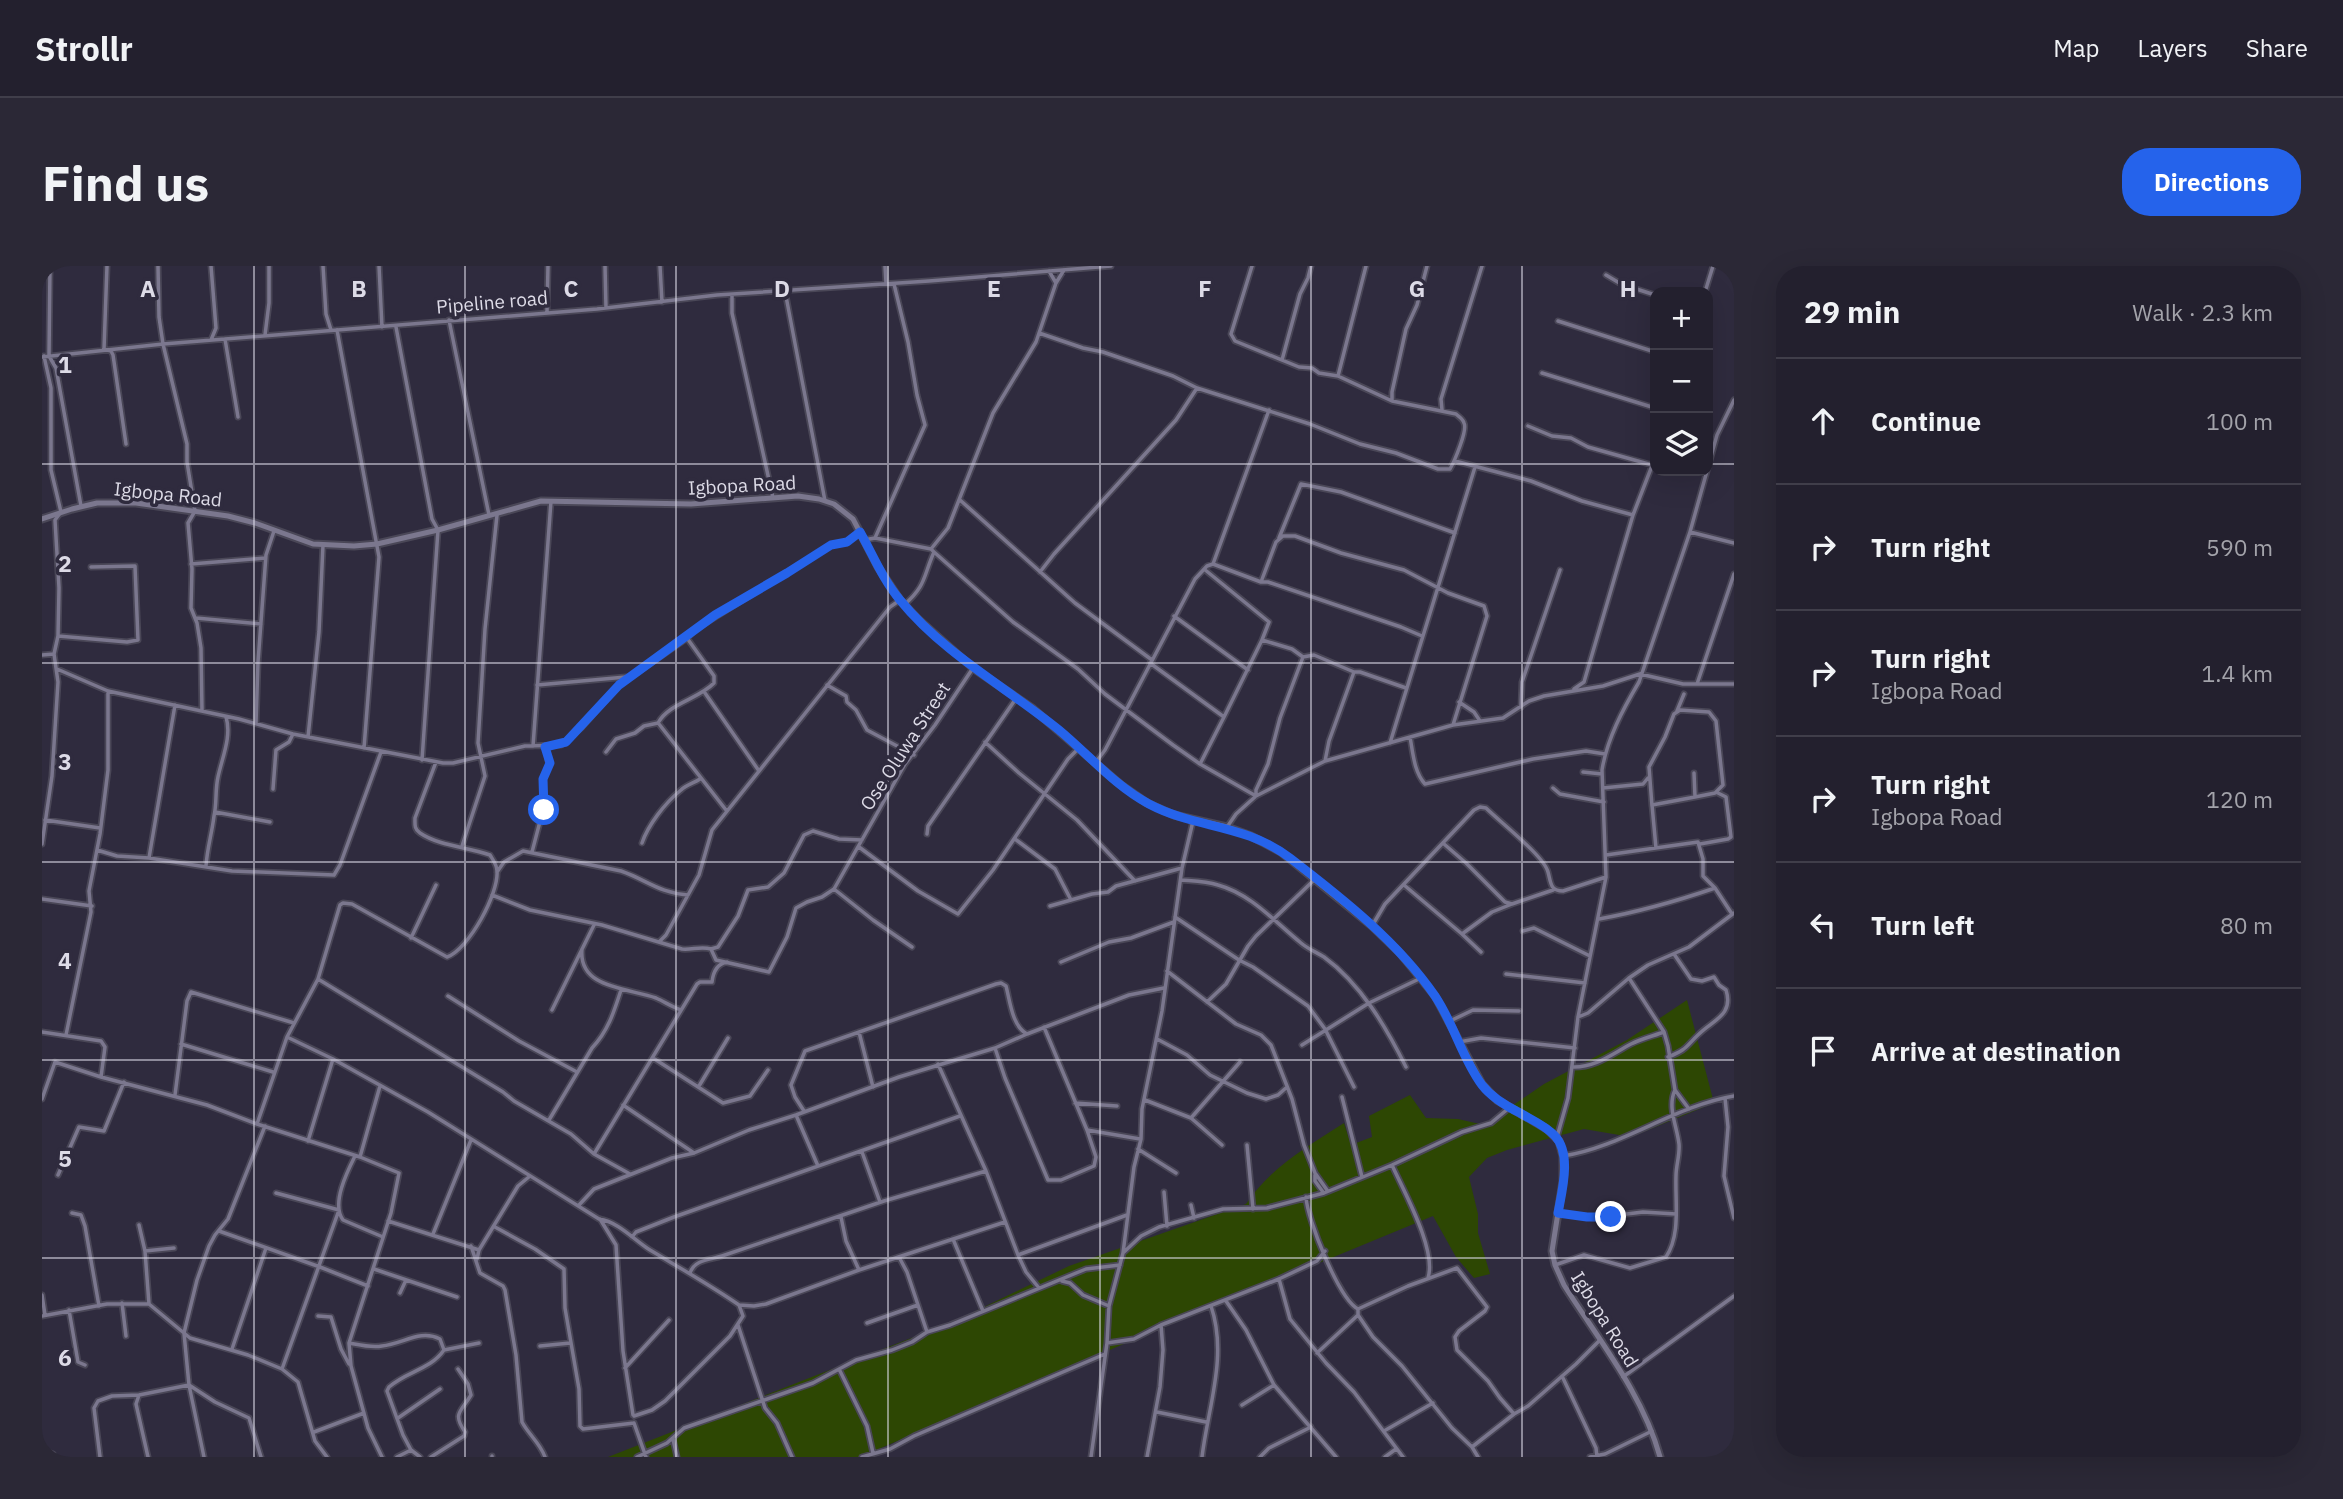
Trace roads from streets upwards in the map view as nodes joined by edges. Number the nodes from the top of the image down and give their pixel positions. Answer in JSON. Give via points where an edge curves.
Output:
{"nodes":[{"id":1,"x":50,"y":266,"type":"edge"},
{"id":2,"x":107,"y":266,"type":"edge"},
{"id":3,"x":158,"y":266,"type":"edge"},
{"id":4,"x":211,"y":266,"type":"edge"},
{"id":5,"x":269,"y":266,"type":"edge"},
{"id":6,"x":323,"y":266,"type":"edge"},
{"id":7,"x":379,"y":266,"type":"edge"},
{"id":8,"x":548,"y":266,"type":"edge"},
{"id":9,"x":605,"y":266,"type":"edge"},
{"id":10,"x":660,"y":266,"type":"edge"},
{"id":11,"x":886,"y":266,"type":"edge"},
{"id":12,"x":1111,"y":266,"type":"edge"},
{"id":13,"x":1252,"y":266,"type":"edge"},
{"id":14,"x":1311,"y":266,"type":"edge"},
{"id":15,"x":1366,"y":266,"type":"edge"},
{"id":16,"x":1427,"y":266,"type":"edge"},
{"id":17,"x":1482,"y":266,"type":"edge"},
{"id":18,"x":1713,"y":266,"type":"edge"},
{"id":19,"x":1064,"y":270,"type":"junction"},
{"id":20,"x":1049,"y":271,"type":"junction"},
{"id":21,"x":1606,"y":275,"type":"dead end"},
{"id":22,"x":886,"y":283,"type":"junction"},
{"id":23,"x":1056,"y":283,"type":"junction"},
{"id":24,"x":894,"y":284,"type":"junction"},
{"id":25,"x":1706,"y":287,"type":"edge"},
{"id":26,"x":785,"y":291,"type":"junction"},
{"id":27,"x":1650,"y":293,"type":"edge"},
{"id":28,"x":732,"y":295,"type":"junction"},
{"id":29,"x":662,"y":302,"type":"junction"},
{"id":30,"x":606,"y":308,"type":"junction"},
{"id":31,"x":547,"y":312,"type":"junction"},
{"id":32,"x":449,"y":320,"type":"junction"},
{"id":33,"x":1558,"y":321,"type":"dead end"},
{"id":34,"x":382,"y":327,"type":"junction"},
{"id":35,"x":396,"y":327,"type":"junction"},
{"id":36,"x":331,"y":330,"type":"junction"},
{"id":37,"x":337,"y":330,"type":"junction"},
{"id":38,"x":1039,"y":333,"type":"junction"},
{"id":39,"x":265,"y":335,"type":"junction"},
{"id":40,"x":225,"y":338,"type":"junction"},
{"id":41,"x":211,"y":340,"type":"junction"},
{"id":42,"x":163,"y":344,"type":"junction"},
{"id":43,"x":104,"y":349,"type":"junction"},
{"id":44,"x":1650,"y":350,"type":"edge"},
{"id":45,"x":45,"y":356,"type":"edge"},
{"id":46,"x":1282,"y":360,"type":"junction"},
{"id":47,"x":1542,"y":373,"type":"dead end"},
{"id":48,"x":1338,"y":376,"type":"junction"},
{"id":49,"x":1197,"y":388,"type":"junction"},
{"id":50,"x":1734,"y":400,"type":"edge"},
{"id":51,"x":1392,"y":401,"type":"junction"},
{"id":52,"x":1650,"y":406,"type":"edge"},
{"id":53,"x":1269,"y":410,"type":"junction"},
{"id":54,"x":1442,"y":410,"type":"junction"},
{"id":55,"x":238,"y":417,"type":"dead end"},
{"id":56,"x":1528,"y":426,"type":"dead end"},
{"id":57,"x":125,"y":444,"type":"dead end"},
{"id":58,"x":1713,"y":449,"type":"edge"},
{"id":59,"x":1455,"y":461,"type":"junction"},
{"id":60,"x":1650,"y":464,"type":"edge"},
{"id":61,"x":1475,"y":467,"type":"junction"},
{"id":62,"x":1650,"y":470,"type":"edge"},
{"id":63,"x":1705,"y":476,"type":"edge"},
{"id":64,"x":773,"y":498,"type":"junction"},
{"id":65,"x":959,"y":500,"type":"junction"},
{"id":66,"x":551,"y":501,"type":"junction"},
{"id":67,"x":825,"y":501,"type":"junction"},
{"id":68,"x":81,"y":506,"type":"junction"},
{"id":69,"x":195,"y":511,"type":"junction"},
{"id":70,"x":61,"y":512,"type":"junction"},
{"id":71,"x":497,"y":513,"type":"junction"},
{"id":72,"x":489,"y":515,"type":"junction"},
{"id":73,"x":1633,"y":515,"type":"junction"},
{"id":74,"x":42,"y":519,"type":"edge"},
{"id":75,"x":275,"y":530,"type":"junction"},
{"id":76,"x":438,"y":530,"type":"junction"},
{"id":77,"x":860,"y":532,"type":"junction"},
{"id":78,"x":1690,"y":532,"type":"junction"},
{"id":79,"x":1455,"y":533,"type":"junction"},
{"id":80,"x":875,"y":538,"type":"junction"},
{"id":81,"x":1279,"y":538,"type":"junction"},
{"id":82,"x":864,"y":540,"type":"junction"},
{"id":83,"x":1734,"y":543,"type":"edge"},
{"id":84,"x":377,"y":544,"type":"junction"},
{"id":85,"x":323,"y":545,"type":"junction"},
{"id":86,"x":932,"y":551,"type":"junction"},
{"id":87,"x":266,"y":558,"type":"junction"},
{"id":88,"x":191,"y":564,"type":"junction"},
{"id":89,"x":1213,"y":564,"type":"junction"},
{"id":90,"x":92,"y":567,"type":"dead end"},
{"id":91,"x":1204,"y":569,"type":"junction"},
{"id":92,"x":1560,"y":570,"type":"dead end"},
{"id":93,"x":1040,"y":572,"type":"junction"},
{"id":94,"x":1734,"y":574,"type":"edge"},
{"id":95,"x":1261,"y":582,"type":"junction"},
{"id":96,"x":1439,"y":587,"type":"junction"},
{"id":97,"x":902,"y":603,"type":"junction"},
{"id":98,"x":1174,"y":616,"type":"junction"},
{"id":99,"x":195,"y":618,"type":"junction"},
{"id":100,"x":261,"y":624,"type":"junction"},
{"id":101,"x":58,"y":636,"type":"junction"},
{"id":102,"x":1422,"y":636,"type":"junction"},
{"id":103,"x":687,"y":638,"type":"junction"},
{"id":104,"x":1262,"y":640,"type":"junction"},
{"id":105,"x":54,"y":654,"type":"junction"},
{"id":106,"x":42,"y":655,"type":"edge"},
{"id":107,"x":1303,"y":657,"type":"junction"},
{"id":108,"x":1151,"y":661,"type":"junction"},
{"id":109,"x":973,"y":668,"type":"junction"},
{"id":110,"x":57,"y":669,"type":"junction"},
{"id":111,"x":1248,"y":670,"type":"junction"},
{"id":112,"x":1354,"y":672,"type":"junction"},
{"id":113,"x":1642,"y":674,"type":"junction"},
{"id":114,"x":629,"y":677,"type":"junction"},
{"id":115,"x":1631,"y":678,"type":"junction"},
{"id":116,"x":1639,"y":682,"type":"junction"},
{"id":117,"x":1697,"y":684,"type":"junction"},
{"id":118,"x":1734,"y":684,"type":"edge"},
{"id":119,"x":537,"y":685,"type":"junction"},
{"id":120,"x":827,"y":685,"type":"junction"},
{"id":121,"x":1406,"y":688,"type":"junction"},
{"id":122,"x":108,"y":691,"type":"junction"},
{"id":123,"x":1573,"y":691,"type":"junction"},
{"id":124,"x":704,"y":692,"type":"junction"},
{"id":125,"x":1684,"y":694,"type":"dead end"},
{"id":126,"x":1017,"y":697,"type":"junction"},
{"id":127,"x":1459,"y":702,"type":"junction"},
{"id":128,"x":175,"y":705,"type":"junction"},
{"id":129,"x":1521,"y":707,"type":"junction"},
{"id":130,"x":1127,"y":709,"type":"junction"},
{"id":131,"x":1677,"y":711,"type":"junction"},
{"id":132,"x":202,"y":712,"type":"junction"},
{"id":133,"x":226,"y":717,"type":"junction"},
{"id":134,"x":1224,"y":718,"type":"junction"},
{"id":135,"x":1480,"y":721,"type":"junction"},
{"id":136,"x":256,"y":723,"type":"junction"},
{"id":137,"x":658,"y":723,"type":"junction"},
{"id":138,"x":1453,"y":725,"type":"junction"},
{"id":139,"x":293,"y":734,"type":"junction"},
{"id":140,"x":308,"y":737,"type":"junction"},
{"id":141,"x":1410,"y":737,"type":"junction"},
{"id":142,"x":1393,"y":740,"type":"junction"},
{"id":143,"x":985,"y":743,"type":"junction"},
{"id":144,"x":533,"y":746,"type":"junction"},
{"id":145,"x":545,"y":747,"type":"junction"},
{"id":146,"x":1079,"y":747,"type":"junction"},
{"id":147,"x":364,"y":748,"type":"junction"},
{"id":148,"x":381,"y":752,"type":"junction"},
{"id":149,"x":606,"y":752,"type":"dead end"},
{"id":150,"x":1605,"y":754,"type":"junction"},
{"id":151,"x":914,"y":755,"type":"junction"},
{"id":152,"x":481,"y":757,"type":"junction"},
{"id":153,"x":422,"y":760,"type":"junction"},
{"id":154,"x":1325,"y":761,"type":"junction"},
{"id":155,"x":436,"y":762,"type":"junction"},
{"id":156,"x":1096,"y":762,"type":"junction"},
{"id":157,"x":1200,"y":764,"type":"junction"},
{"id":158,"x":759,"y":771,"type":"junction"},
{"id":159,"x":1583,"y":772,"type":"dead end"},
{"id":160,"x":1694,"y":773,"type":"dead end"},
{"id":161,"x":1602,"y":775,"type":"junction"},
{"id":162,"x":1649,"y":776,"type":"junction"},
{"id":163,"x":700,"y":779,"type":"junction"},
{"id":164,"x":1643,"y":784,"type":"junction"},
{"id":165,"x":1553,"y":788,"type":"dead end"},
{"id":166,"x":1603,"y":788,"type":"junction"},
{"id":167,"x":273,"y":789,"type":"dead end"},
{"id":168,"x":1650,"y":790,"type":"junction"},
{"id":169,"x":1045,"y":792,"type":"junction"},
{"id":170,"x":1715,"y":793,"type":"junction"},
{"id":171,"x":1256,"y":796,"type":"junction"},
{"id":172,"x":1695,"y":797,"type":"junction"},
{"id":173,"x":1604,"y":802,"type":"junction"},
{"id":174,"x":1652,"y":806,"type":"junction"},
{"id":175,"x":726,"y":810,"type":"junction"},
{"id":176,"x":215,"y":812,"type":"junction"},
{"id":177,"x":45,"y":820,"type":"junction"},
{"id":178,"x":1193,"y":821,"type":"junction"},
{"id":179,"x":270,"y":822,"type":"dead end"},
{"id":180,"x":1227,"y":827,"type":"junction"},
{"id":181,"x":100,"y":828,"type":"junction"},
{"id":182,"x":927,"y":834,"type":"dead end"},
{"id":183,"x":1014,"y":838,"type":"junction"},
{"id":184,"x":863,"y":841,"type":"junction"},
{"id":185,"x":42,"y":844,"type":"edge"},
{"id":186,"x":642,"y":844,"type":"dead end"},
{"id":187,"x":1444,"y":844,"type":"junction"},
{"id":188,"x":1700,"y":844,"type":"junction"},
{"id":189,"x":462,"y":846,"type":"junction"},
{"id":190,"x":859,"y":847,"type":"junction"},
{"id":191,"x":1656,"y":848,"type":"junction"},
{"id":192,"x":97,"y":850,"type":"junction"},
{"id":193,"x":533,"y":852,"type":"junction"},
{"id":194,"x":1606,"y":855,"type":"junction"},
{"id":195,"x":149,"y":858,"type":"junction"},
{"id":196,"x":206,"y":866,"type":"junction"},
{"id":197,"x":1182,"y":868,"type":"junction"},
{"id":198,"x":498,"y":872,"type":"junction"},
{"id":199,"x":1606,"y":877,"type":"junction"},
{"id":200,"x":1315,"y":879,"type":"junction"},
{"id":201,"x":1181,"y":880,"type":"junction"},
{"id":202,"x":1135,"y":881,"type":"junction"},
{"id":203,"x":436,"y":885,"type":"dead end"},
{"id":204,"x":1404,"y":885,"type":"junction"},
{"id":205,"x":1715,"y":888,"type":"junction"},
{"id":206,"x":834,"y":889,"type":"junction"},
{"id":207,"x":1553,"y":889,"type":"junction"},
{"id":208,"x":492,"y":895,"type":"junction"},
{"id":209,"x":688,"y":895,"type":"junction"},
{"id":210,"x":42,"y":899,"type":"edge"},
{"id":211,"x":1071,"y":900,"type":"junction"},
{"id":212,"x":1512,"y":904,"type":"junction"},
{"id":213,"x":92,"y":906,"type":"junction"},
{"id":214,"x":1050,"y":906,"type":"dead end"},
{"id":215,"x":1733,"y":914,"type":"edge"},
{"id":216,"x":1174,"y":919,"type":"junction"},
{"id":217,"x":1275,"y":919,"type":"junction"},
{"id":218,"x":1598,"y":919,"type":"junction"},
{"id":219,"x":594,"y":925,"type":"junction"},
{"id":220,"x":1372,"y":926,"type":"junction"},
{"id":221,"x":1523,"y":931,"type":"dead end"},
{"id":222,"x":1462,"y":934,"type":"junction"},
{"id":223,"x":411,"y":938,"type":"junction"},
{"id":224,"x":659,"y":942,"type":"junction"},
{"id":225,"x":912,"y":947,"type":"dead end"},
{"id":226,"x":582,"y":949,"type":"junction"},
{"id":227,"x":710,"y":949,"type":"junction"},
{"id":228,"x":1481,"y":952,"type":"dead end"},
{"id":229,"x":1674,"y":954,"type":"junction"},
{"id":230,"x":1590,"y":956,"type":"junction"},
{"id":231,"x":1239,"y":960,"type":"junction"},
{"id":232,"x":729,"y":962,"type":"junction"},
{"id":233,"x":1061,"y":962,"type":"dead end"},
{"id":234,"x":1166,"y":971,"type":"junction"},
{"id":235,"x":1506,"y":974,"type":"dead end"},
{"id":236,"x":1421,"y":978,"type":"junction"},
{"id":237,"x":1629,"y":978,"type":"junction"},
{"id":238,"x":318,"y":979,"type":"junction"},
{"id":239,"x":1585,"y":983,"type":"junction"},
{"id":240,"x":1164,"y":988,"type":"junction"},
{"id":241,"x":621,"y":990,"type":"junction"},
{"id":242,"x":448,"y":996,"type":"dead end"},
{"id":243,"x":1207,"y":1002,"type":"junction"},
{"id":244,"x":1368,"y":1003,"type":"junction"},
{"id":245,"x":552,"y":1010,"type":"dead end"},
{"id":246,"x":681,"y":1010,"type":"junction"},
{"id":247,"x":1519,"y":1011,"type":"dead end"},
{"id":248,"x":1578,"y":1017,"type":"junction"},
{"id":249,"x":1448,"y":1022,"type":"junction"},
{"id":250,"x":294,"y":1023,"type":"junction"},
{"id":251,"x":1044,"y":1027,"type":"junction"},
{"id":252,"x":1325,"y":1030,"type":"junction"},
{"id":253,"x":42,"y":1032,"type":"edge"},
{"id":254,"x":859,"y":1032,"type":"junction"},
{"id":255,"x":1664,"y":1032,"type":"junction"},
{"id":256,"x":1027,"y":1034,"type":"junction"},
{"id":257,"x":66,"y":1035,"type":"junction"},
{"id":258,"x":287,"y":1037,"type":"junction"},
{"id":259,"x":728,"y":1038,"type":"dead end"},
{"id":260,"x":1157,"y":1039,"type":"junction"},
{"id":261,"x":1458,"y":1042,"type":"junction"},
{"id":262,"x":181,"y":1044,"type":"junction"},
{"id":263,"x":1301,"y":1045,"type":"dead end"},
{"id":264,"x":995,"y":1048,"type":"junction"},
{"id":265,"x":1574,"y":1048,"type":"junction"},
{"id":266,"x":1668,"y":1057,"type":"junction"},
{"id":267,"x":653,"y":1058,"type":"junction"},
{"id":268,"x":333,"y":1059,"type":"junction"},
{"id":269,"x":1240,"y":1062,"type":"dead end"},
{"id":270,"x":939,"y":1064,"type":"junction"},
{"id":271,"x":1406,"y":1067,"type":"dead end"},
{"id":272,"x":1573,"y":1067,"type":"junction"},
{"id":273,"x":768,"y":1070,"type":"dead end"},
{"id":274,"x":274,"y":1072,"type":"junction"},
{"id":275,"x":577,"y":1072,"type":"junction"},
{"id":276,"x":101,"y":1077,"type":"junction"},
{"id":277,"x":1224,"y":1081,"type":"junction"},
{"id":278,"x":124,"y":1082,"type":"junction"},
{"id":279,"x":380,"y":1086,"type":"junction"},
{"id":280,"x":699,"y":1086,"type":"junction"},
{"id":281,"x":873,"y":1087,"type":"junction"},
{"id":282,"x":1287,"y":1087,"type":"junction"},
{"id":283,"x":1354,"y":1087,"type":"dead end"},
{"id":284,"x":1675,"y":1090,"type":"junction"},
{"id":285,"x":175,"y":1095,"type":"junction"},
{"id":286,"x":1734,"y":1096,"type":"edge"},
{"id":287,"x":1342,"y":1097,"type":"dead end"},
{"id":288,"x":1725,"y":1098,"type":"junction"},
{"id":289,"x":42,"y":1099,"type":"edge"},
{"id":290,"x":1145,"y":1100,"type":"junction"},
{"id":291,"x":1075,"y":1104,"type":"junction"},
{"id":292,"x":622,"y":1105,"type":"junction"},
{"id":293,"x":1117,"y":1106,"type":"dead end"},
{"id":294,"x":1509,"y":1108,"type":"junction"},
{"id":295,"x":1689,"y":1110,"type":"junction"},
{"id":296,"x":804,"y":1111,"type":"junction"},
{"id":297,"x":796,"y":1115,"type":"junction"},
{"id":298,"x":1673,"y":1115,"type":"junction"},
{"id":299,"x":960,"y":1116,"type":"junction"},
{"id":300,"x":1191,"y":1118,"type":"junction"},
{"id":301,"x":549,"y":1120,"type":"junction"},
{"id":302,"x":257,"y":1124,"type":"junction"},
{"id":303,"x":265,"y":1126,"type":"junction"},
{"id":304,"x":1087,"y":1130,"type":"junction"},
{"id":305,"x":1557,"y":1137,"type":"junction"},
{"id":306,"x":1141,"y":1139,"type":"junction"},
{"id":307,"x":471,"y":1140,"type":"junction"},
{"id":308,"x":308,"y":1141,"type":"junction"},
{"id":309,"x":1222,"y":1144,"type":"dead end"},
{"id":310,"x":1247,"y":1145,"type":"dead end"},
{"id":311,"x":1138,"y":1149,"type":"junction"},
{"id":312,"x":862,"y":1152,"type":"junction"},
{"id":313,"x":694,"y":1153,"type":"junction"},
{"id":314,"x":594,"y":1154,"type":"junction"},
{"id":315,"x":357,"y":1156,"type":"junction"},
{"id":316,"x":1563,"y":1156,"type":"junction"},
{"id":317,"x":1392,"y":1165,"type":"junction"},
{"id":318,"x":818,"y":1166,"type":"junction"},
{"id":319,"x":986,"y":1171,"type":"junction"},
{"id":320,"x":1176,"y":1172,"type":"dead end"},
{"id":321,"x":1315,"y":1173,"type":"junction"},
{"id":322,"x":631,"y":1174,"type":"junction"},
{"id":323,"x":58,"y":1175,"type":"dead end"},
{"id":324,"x":530,"y":1177,"type":"junction"},
{"id":325,"x":1362,"y":1177,"type":"junction"},
{"id":326,"x":1315,"y":1181,"type":"junction"},
{"id":327,"x":1325,"y":1191,"type":"junction"},
{"id":328,"x":1164,"y":1192,"type":"dead end"},
{"id":329,"x":276,"y":1193,"type":"dead end"},
{"id":330,"x":1313,"y":1195,"type":"junction"},
{"id":331,"x":1306,"y":1197,"type":"junction"},
{"id":332,"x":880,"y":1202,"type":"junction"},
{"id":333,"x":1191,"y":1205,"type":"dead end"},
{"id":334,"x":578,"y":1206,"type":"junction"},
{"id":335,"x":1253,"y":1209,"type":"junction"},
{"id":336,"x":338,"y":1210,"type":"junction"},
{"id":337,"x":72,"y":1213,"type":"dead end"},
{"id":338,"x":1558,"y":1213,"type":"junction"},
{"id":339,"x":1676,"y":1214,"type":"junction"},
{"id":340,"x":1128,"y":1215,"type":"junction"},
{"id":341,"x":841,"y":1217,"type":"junction"},
{"id":342,"x":1194,"y":1218,"type":"junction"},
{"id":343,"x":1734,"y":1218,"type":"edge"},
{"id":344,"x":599,"y":1219,"type":"junction"},
{"id":345,"x":388,"y":1221,"type":"junction"},
{"id":346,"x":1005,"y":1222,"type":"junction"},
{"id":347,"x":139,"y":1226,"type":"dead end"},
{"id":348,"x":1167,"y":1226,"type":"junction"},
{"id":349,"x":495,"y":1227,"type":"junction"},
{"id":350,"x":219,"y":1231,"type":"junction"},
{"id":351,"x":433,"y":1234,"type":"junction"},
{"id":352,"x":383,"y":1237,"type":"junction"},
{"id":353,"x":631,"y":1238,"type":"junction"},
{"id":354,"x":953,"y":1238,"type":"junction"},
{"id":355,"x":471,"y":1246,"type":"junction"},
{"id":356,"x":174,"y":1248,"type":"dead end"},
{"id":357,"x":266,"y":1248,"type":"junction"},
{"id":358,"x":479,"y":1250,"type":"junction"},
{"id":359,"x":145,"y":1251,"type":"junction"},
{"id":360,"x":1325,"y":1251,"type":"junction"},
{"id":361,"x":1123,"y":1253,"type":"junction"},
{"id":362,"x":1018,"y":1255,"type":"junction"},
{"id":363,"x":899,"y":1257,"type":"junction"},
{"id":364,"x":476,"y":1261,"type":"junction"},
{"id":365,"x":1120,"y":1265,"type":"junction"},
{"id":366,"x":1555,"y":1265,"type":"junction"},
{"id":367,"x":320,"y":1267,"type":"junction"},
{"id":368,"x":374,"y":1269,"type":"junction"},
{"id":369,"x":859,"y":1270,"type":"junction"},
{"id":370,"x":690,"y":1273,"type":"junction"},
{"id":371,"x":1428,"y":1278,"type":"junction"},
{"id":372,"x":1279,"y":1279,"type":"junction"},
{"id":373,"x":406,"y":1280,"type":"junction"},
{"id":374,"x":1060,"y":1280,"type":"junction"},
{"id":375,"x":368,"y":1286,"type":"junction"},
{"id":376,"x":1039,"y":1289,"type":"junction"},
{"id":377,"x":400,"y":1293,"type":"dead end"},
{"id":378,"x":42,"y":1295,"type":"edge"},
{"id":379,"x":1734,"y":1296,"type":"edge"},
{"id":380,"x":457,"y":1297,"type":"dead end"},
{"id":381,"x":1226,"y":1301,"type":"junction"},
{"id":382,"x":122,"y":1303,"type":"junction"},
{"id":383,"x":149,"y":1304,"type":"junction"},
{"id":384,"x":739,"y":1305,"type":"junction"},
{"id":385,"x":918,"y":1305,"type":"junction"},
{"id":386,"x":99,"y":1306,"type":"junction"},
{"id":387,"x":1109,"y":1306,"type":"junction"},
{"id":388,"x":1211,"y":1306,"type":"junction"},
{"id":389,"x":1358,"y":1309,"type":"junction"},
{"id":390,"x":69,"y":1310,"type":"junction"},
{"id":391,"x":984,"y":1311,"type":"junction"},
{"id":392,"x":44,"y":1315,"type":"edge"},
{"id":393,"x":1358,"y":1315,"type":"junction"},
{"id":394,"x":318,"y":1316,"type":"dead end"},
{"id":395,"x":669,"y":1320,"type":"dead end"},
{"id":396,"x":867,"y":1323,"type":"dead end"},
{"id":397,"x":738,"y":1325,"type":"junction"},
{"id":398,"x":1161,"y":1325,"type":"junction"},
{"id":399,"x":927,"y":1332,"type":"junction"},
{"id":400,"x":184,"y":1333,"type":"junction"},
{"id":401,"x":126,"y":1336,"type":"dead end"},
{"id":402,"x":1599,"y":1341,"type":"junction"},
{"id":403,"x":349,"y":1343,"type":"junction"},
{"id":404,"x":478,"y":1343,"type":"dead end"},
{"id":405,"x":570,"y":1343,"type":"junction"},
{"id":406,"x":1107,"y":1343,"type":"junction"},
{"id":407,"x":540,"y":1346,"type":"dead end"},
{"id":408,"x":232,"y":1350,"type":"junction"},
{"id":409,"x":444,"y":1350,"type":"junction"},
{"id":410,"x":1317,"y":1353,"type":"junction"},
{"id":411,"x":1105,"y":1354,"type":"junction"},
{"id":412,"x":85,"y":1365,"type":"dead end"},
{"id":413,"x":351,"y":1366,"type":"junction"},
{"id":414,"x":458,"y":1368,"type":"dead end"},
{"id":415,"x":625,"y":1368,"type":"junction"},
{"id":416,"x":282,"y":1369,"type":"junction"},
{"id":417,"x":840,"y":1370,"type":"junction"},
{"id":418,"x":1562,"y":1376,"type":"junction"},
{"id":419,"x":1623,"y":1377,"type":"junction"},
{"id":420,"x":189,"y":1385,"type":"junction"},
{"id":421,"x":1274,"y":1385,"type":"junction"},
{"id":422,"x":440,"y":1389,"type":"dead end"},
{"id":423,"x":139,"y":1395,"type":"junction"},
{"id":424,"x":763,"y":1400,"type":"junction"},
{"id":425,"x":1433,"y":1403,"type":"junction"},
{"id":426,"x":1242,"y":1405,"type":"dead end"},
{"id":427,"x":1157,"y":1412,"type":"junction"},
{"id":428,"x":364,"y":1413,"type":"junction"},
{"id":429,"x":1514,"y":1414,"type":"junction"},
{"id":430,"x":634,"y":1416,"type":"junction"},
{"id":431,"x":398,"y":1418,"type":"junction"},
{"id":432,"x":1206,"y":1422,"type":"junction"},
{"id":433,"x":634,"y":1423,"type":"junction"},
{"id":434,"x":1311,"y":1427,"type":"junction"},
{"id":435,"x":1384,"y":1431,"type":"junction"},
{"id":436,"x":1652,"y":1431,"type":"junction"},
{"id":437,"x":314,"y":1432,"type":"junction"},
{"id":438,"x":670,"y":1445,"type":"junction"},
{"id":439,"x":1472,"y":1447,"type":"junction"},
{"id":440,"x":890,"y":1449,"type":"junction"},
{"id":441,"x":1396,"y":1449,"type":"junction"},
{"id":442,"x":42,"y":1450,"type":"edge"},
{"id":443,"x":411,"y":1450,"type":"junction"},
{"id":444,"x":873,"y":1453,"type":"junction"},
{"id":445,"x":53,"y":1454,"type":"dead end"},
{"id":446,"x":646,"y":1455,"type":"edge"},
{"id":447,"x":419,"y":1456,"type":"edge"},
{"id":448,"x":433,"y":1456,"type":"edge"},
{"id":449,"x":892,"y":1456,"type":"edge"},
{"id":450,"x":1597,"y":1456,"type":"edge"},
{"id":451,"x":100,"y":1457,"type":"edge"},
{"id":452,"x":148,"y":1457,"type":"edge"},
{"id":453,"x":204,"y":1457,"type":"edge"},
{"id":454,"x":261,"y":1457,"type":"edge"},
{"id":455,"x":327,"y":1457,"type":"edge"},
{"id":456,"x":382,"y":1457,"type":"edge"},
{"id":457,"x":397,"y":1457,"type":"edge"},
{"id":458,"x":545,"y":1457,"type":"edge"},
{"id":459,"x":637,"y":1457,"type":"edge"},
{"id":460,"x":677,"y":1457,"type":"edge"},
{"id":461,"x":792,"y":1457,"type":"edge"},
{"id":462,"x":862,"y":1457,"type":"edge"},
{"id":463,"x":1091,"y":1457,"type":"edge"},
{"id":464,"x":1147,"y":1457,"type":"edge"},
{"id":465,"x":1202,"y":1457,"type":"edge"},
{"id":466,"x":1260,"y":1457,"type":"edge"},
{"id":467,"x":1336,"y":1457,"type":"edge"},
{"id":468,"x":1385,"y":1457,"type":"edge"},
{"id":469,"x":1403,"y":1457,"type":"edge"},
{"id":470,"x":1478,"y":1457,"type":"edge"},
{"id":471,"x":1590,"y":1457,"type":"edge"},
{"id":472,"x":1660,"y":1457,"type":"edge"}],
"edges":[{"from":1,"to":45,"type":"street"},
{"from":2,"to":43,"type":"street"},
{"from":3,"to":42,"type":"street"},
{"from":4,"to":41,"type":"street","via":[[216,328]]},
{"from":5,"to":39,"type":"street"},
{"from":6,"to":36,"type":"street"},
{"from":7,"to":34,"type":"street"},
{"from":8,"to":31,"type":"street"},
{"from":9,"to":30,"type":"street"},
{"from":10,"to":29,"type":"street"},
{"from":11,"to":22,"type":"street"},
{"from":12,"to":19,"type":"street","name":"Pipeline road"},
{"from":13,"to":46,"type":"street","via":[[1231,334],[1245,346]]},
{"from":14,"to":46,"type":"street"},
{"from":15,"to":48,"type":"street"},
{"from":16,"to":51,"type":"street","via":[[1406,329]]},
{"from":17,"to":54,"type":"street","via":[[1441,399]]},
{"from":18,"to":25,"type":"street"},
{"from":19,"to":20,"type":"street","name":"Pipeline road"},
{"from":19,"to":23,"type":"street"},
{"from":20,"to":23,"type":"street"},
{"from":20,"to":24,"type":"street","name":"Pipeline road"},
{"from":21,"to":27,"type":"street"},
{"from":22,"to":24,"type":"street","name":"Pipeline road"},
{"from":22,"to":26,"type":"street","name":"Pipeline road"},
{"from":23,"to":38,"type":"street"},
{"from":24,"to":80,"type":"street","via":[[925,425]]},
{"from":26,"to":28,"type":"street","name":"Pipeline road"},
{"from":26,"to":67,"type":"street"},
{"from":28,"to":29,"type":"street","name":"Pipeline road"},
{"from":28,"to":64,"type":"street","via":[[732,313]]},
{"from":29,"to":30,"type":"street","name":"Pipeline road"},
{"from":30,"to":31,"type":"street","name":"Pipeline road"},
{"from":31,"to":32,"type":"street","name":"Pipeline road"},
{"from":32,"to":35,"type":"street","name":"Pipeline road"},
{"from":32,"to":72,"type":"street"},
{"from":33,"to":44,"type":"street"},
{"from":34,"to":35,"type":"street","name":"Pipeline road"},
{"from":34,"to":37,"type":"street","name":"Pipeline road"},
{"from":35,"to":76,"type":"street","via":[[432,519]]},
{"from":36,"to":37,"type":"street","name":"Pipeline road"},
{"from":36,"to":39,"type":"street","name":"Pipeline road"},
{"from":37,"to":84,"type":"street"},
{"from":38,"to":49,"type":"street"},
{"from":38,"to":65,"type":"street","via":[[993,413]]},
{"from":39,"to":40,"type":"street","name":"Pipeline road"},
{"from":40,"to":41,"type":"street","name":"Pipeline road"},
{"from":40,"to":55,"type":"street"},
{"from":41,"to":42,"type":"street","name":"Pipeline road"},
{"from":42,"to":43,"type":"street","name":"Pipeline road"},
{"from":42,"to":69,"type":"street","via":[[187,444]]},
{"from":43,"to":45,"type":"street","name":"Pipeline road"},
{"from":43,"to":57,"type":"street","via":[[113,355]]},
{"from":45,"to":68,"type":"street","via":[[56,368]]},
{"from":45,"to":70,"type":"street","via":[[51,388],[51,470]]},
{"from":46,"to":48,"type":"street"},
{"from":47,"to":52,"type":"street"},
{"from":48,"to":51,"type":"street"},
{"from":49,"to":53,"type":"street"},
{"from":49,"to":93,"type":"street","via":[[1176,420]]},
{"from":50,"to":58,"type":"street"},
{"from":51,"to":54,"type":"street"},
{"from":53,"to":59,"type":"street","via":[[1438,469],[1450,469]]},
{"from":53,"to":89,"type":"street"},
{"from":54,"to":59,"type":"street","via":[[1456,414],[1465,425]]},
{"from":56,"to":60,"type":"street"},
{"from":59,"to":61,"type":"street"},
{"from":61,"to":73,"type":"street"},
{"from":61,"to":79,"type":"street"},
{"from":62,"to":73,"type":"street"},
{"from":63,"to":78,"type":"street"},
{"from":64,"to":66,"type":"street","name":"Igbopa Road","via":[[680,504]]},
{"from":64,"to":67,"type":"street","name":"Igbopa Road"},
{"from":65,"to":86,"type":"street"},
{"from":65,"to":93,"type":"street"},
{"from":66,"to":71,"type":"street","name":"Igbopa Road"},
{"from":66,"to":119,"type":"street"},
{"from":67,"to":77,"type":"street","name":"Igbopa Road","via":[[845,512]]},
{"from":68,"to":69,"type":"street","name":"Igbopa Road","via":[[112,502]]},
{"from":68,"to":70,"type":"street","name":"Igbopa Road"},
{"from":69,"to":75,"type":"street","name":"Igbopa Road"},
{"from":69,"to":88,"type":"street","via":[[188,523]]},
{"from":70,"to":74,"type":"street","name":"Igbopa Road"},
{"from":70,"to":101,"type":"street","via":[[55,520]]},
{"from":71,"to":72,"type":"street","name":"Igbopa Road"},
{"from":71,"to":152,"type":"street","via":[[483,655]]},
{"from":72,"to":76,"type":"street","name":"Igbopa Road"},
{"from":73,"to":123,"type":"street","via":[[1584,682]]},
{"from":75,"to":85,"type":"street","name":"Igbopa Road"},
{"from":75,"to":87,"type":"street"},
{"from":76,"to":84,"type":"street","name":"Igbopa Road"},
{"from":76,"to":153,"type":"street"},
{"from":77,"to":82,"type":"street","name":"Igbopa Road"},
{"from":77,"to":103,"type":"street","via":[[715,615]]},
{"from":78,"to":83,"type":"street"},
{"from":78,"to":113,"type":"street"},
{"from":79,"to":81,"type":"street","via":[[1341,492],[1301,484]]},
{"from":79,"to":96,"type":"street"},
{"from":80,"to":82,"type":"street"},
{"from":80,"to":86,"type":"street"},
{"from":81,"to":95,"type":"street"},
{"from":81,"to":96,"type":"street","via":[[1302,537],[1404,570]]},
{"from":82,"to":97,"type":"street","name":"Igbopa Road"},
{"from":84,"to":85,"type":"street","name":"Igbopa Road"},
{"from":84,"to":147,"type":"street"},
{"from":85,"to":140,"type":"street"},
{"from":86,"to":97,"type":"street","via":[[920,590]]},
{"from":86,"to":130,"type":"street","via":[[1013,622]]},
{"from":87,"to":88,"type":"street"},
{"from":87,"to":100,"type":"street"},
{"from":88,"to":99,"type":"street"},
{"from":89,"to":91,"type":"street"},
{"from":89,"to":95,"type":"street"},
{"from":90,"to":101,"type":"street","via":[[135,566],[138,640]]},
{"from":91,"to":98,"type":"street"},
{"from":91,"to":104,"type":"street","via":[[1269,622]]},
{"from":92,"to":129,"type":"street","via":[[1522,682]]},
{"from":93,"to":108,"type":"street"},
{"from":94,"to":117,"type":"street"},
{"from":95,"to":102,"type":"street"},
{"from":96,"to":102,"type":"street"},
{"from":96,"to":127,"type":"street","via":[[1484,606],[1487,612]]},
{"from":97,"to":109,"type":"street","name":"Igbopa Road"},
{"from":97,"to":120,"type":"street","via":[[885,614]]},
{"from":98,"to":108,"type":"street"},
{"from":98,"to":111,"type":"street"},
{"from":99,"to":100,"type":"street"},
{"from":99,"to":132,"type":"street","via":[[201,648]]},
{"from":100,"to":136,"type":"street"},
{"from":101,"to":105,"type":"street"},
{"from":102,"to":121,"type":"street"},
{"from":103,"to":114,"type":"street"},
{"from":103,"to":124,"type":"street","via":[[714,676],[714,683]]},
{"from":104,"to":107,"type":"street"},
{"from":104,"to":111,"type":"street"},
{"from":105,"to":106,"type":"street"},
{"from":105,"to":110,"type":"street"},
{"from":107,"to":112,"type":"street","via":[[1314,654]]},
{"from":107,"to":171,"type":"street"},
{"from":108,"to":130,"type":"street"},
{"from":108,"to":134,"type":"street"},
{"from":109,"to":126,"type":"street","name":"Igbopa Road"},
{"from":109,"to":151,"type":"street","name":"Ose Oluwa Street"},
{"from":110,"to":122,"type":"street"},
{"from":110,"to":177,"type":"street"},
{"from":111,"to":134,"type":"street"},
{"from":112,"to":121,"type":"street"},
{"from":112,"to":154,"type":"street"},
{"from":113,"to":115,"type":"street"},
{"from":113,"to":116,"type":"street"},
{"from":113,"to":117,"type":"street"},
{"from":114,"to":119,"type":"street"},
{"from":114,"to":145,"type":"street","via":[[566,742]]},
{"from":115,"to":116,"type":"street"},
{"from":115,"to":123,"type":"street"},
{"from":116,"to":150,"type":"street"},
{"from":117,"to":118,"type":"street"},
{"from":119,"to":144,"type":"street"},
{"from":120,"to":151,"type":"street","via":[[846,696],[867,730]]},
{"from":120,"to":158,"type":"street"},
{"from":121,"to":142,"type":"street"},
{"from":122,"to":128,"type":"street"},
{"from":122,"to":181,"type":"street","via":[[108,770]]},
{"from":123,"to":129,"type":"street","via":[[1544,696]]},
{"from":124,"to":137,"type":"street"},
{"from":124,"to":158,"type":"street"},
{"from":125,"to":131,"type":"street"},
{"from":126,"to":143,"type":"street"},
{"from":126,"to":146,"type":"street","name":"Igbopa Road"},
{"from":127,"to":135,"type":"street"},
{"from":127,"to":138,"type":"street"},
{"from":128,"to":132,"type":"street"},
{"from":128,"to":195,"type":"street"},
{"from":129,"to":135,"type":"street","via":[[1503,718]]},
{"from":130,"to":156,"type":"street"},
{"from":130,"to":157,"type":"street"},
{"from":131,"to":162,"type":"street","via":[[1651,760]]},
{"from":131,"to":170,"type":"street","via":[[1704,710],[1714,718],[1723,780]]},
{"from":132,"to":133,"type":"street"},
{"from":133,"to":136,"type":"street"},
{"from":133,"to":176,"type":"street"},
{"from":134,"to":157,"type":"street"},
{"from":135,"to":138,"type":"street"},
{"from":136,"to":139,"type":"street"},
{"from":137,"to":149,"type":"street","via":[[616,740]]},
{"from":137,"to":163,"type":"street"},
{"from":138,"to":141,"type":"street"},
{"from":139,"to":140,"type":"street"},
{"from":139,"to":167,"type":"street","via":[[276,750]]},
{"from":140,"to":147,"type":"street"},
{"from":141,"to":142,"type":"street"},
{"from":141,"to":150,"type":"street","via":[[1425,784],[1533,759],[1586,751]]},
{"from":142,"to":154,"type":"street"},
{"from":143,"to":169,"type":"street"},
{"from":143,"to":182,"type":"street"},
{"from":144,"to":145,"type":"street"},
{"from":144,"to":152,"type":"street"},
{"from":145,"to":193,"type":"street","via":[[550,763],[543,779],[544,810]]},
{"from":146,"to":156,"type":"street","name":"Igbopa Road"},
{"from":146,"to":169,"type":"street"},
{"from":147,"to":148,"type":"street"},
{"from":148,"to":153,"type":"street"},
{"from":148,"to":196,"type":"street","via":[[334,875],[237,872]]},
{"from":150,"to":161,"type":"street"},
{"from":151,"to":184,"type":"street","name":"Ose Oluwa Street"},
{"from":152,"to":155,"type":"street"},
{"from":152,"to":189,"type":"street","via":[[485,776]]},
{"from":153,"to":155,"type":"street"},
{"from":154,"to":171,"type":"street"},
{"from":155,"to":189,"type":"street","via":[[415,827],[435,839]]},
{"from":156,"to":178,"type":"street","name":"Igbopa Road","via":[[1140,799]]},
{"from":157,"to":171,"type":"street"},
{"from":158,"to":175,"type":"street"},
{"from":159,"to":161,"type":"street"},
{"from":160,"to":172,"type":"street"},
{"from":161,"to":166,"type":"street"},
{"from":162,"to":164,"type":"street"},
{"from":162,"to":168,"type":"street"},
{"from":163,"to":175,"type":"street"},
{"from":163,"to":186,"type":"street","via":[[681,789],[654,820]]},
{"from":164,"to":166,"type":"street"},
{"from":164,"to":168,"type":"street"},
{"from":165,"to":173,"type":"street","via":[[1560,794]]},
{"from":166,"to":173,"type":"street"},
{"from":168,"to":174,"type":"street"},
{"from":169,"to":183,"type":"street"},
{"from":169,"to":202,"type":"street"},
{"from":170,"to":172,"type":"street"},
{"from":170,"to":188,"type":"street","via":[[1726,797],[1731,837]]},
{"from":171,"to":180,"type":"street"},
{"from":172,"to":174,"type":"street"},
{"from":173,"to":194,"type":"street"},
{"from":174,"to":191,"type":"street"},
{"from":175,"to":209,"type":"street","via":[[712,830],[705,860]]},
{"from":176,"to":179,"type":"street"},
{"from":176,"to":196,"type":"street"},
{"from":177,"to":181,"type":"street"},
{"from":177,"to":185,"type":"street"},
{"from":178,"to":180,"type":"street","name":"Igbopa Road"},
{"from":178,"to":197,"type":"street"},
{"from":180,"to":200,"type":"street","name":"Igbopa Road","via":[[1260,840]]},
{"from":181,"to":192,"type":"street"},
{"from":183,"to":190,"type":"street","via":[[958,914]]},
{"from":183,"to":211,"type":"street","via":[[1055,869]]},
{"from":184,"to":190,"type":"street","name":"Ose Oluwa Street"},
{"from":184,"to":227,"type":"street","via":[[813,831],[804,835],[784,873],[768,887],[748,890],[738,916],[718,947]]},
{"from":187,"to":204,"type":"street"},
{"from":187,"to":207,"type":"street","via":[[1474,810],[1486,808],[1543,862]]},
{"from":187,"to":212,"type":"street","via":[[1504,902]]},
{"from":188,"to":191,"type":"street"},
{"from":188,"to":205,"type":"street","via":[[1703,876]]},
{"from":189,"to":198,"type":"street","via":[[490,855]]},
{"from":190,"to":206,"type":"street","name":"Ose Oluwa Street"},
{"from":191,"to":194,"type":"street"},
{"from":192,"to":195,"type":"street"},
{"from":192,"to":213,"type":"street","via":[[88,898]]},
{"from":193,"to":198,"type":"street","via":[[519,852]]},
{"from":193,"to":209,"type":"street","via":[[621,871],[662,891]]},
{"from":194,"to":199,"type":"street"},
{"from":195,"to":196,"type":"street"},
{"from":197,"to":201,"type":"street"},
{"from":197,"to":202,"type":"street"},
{"from":198,"to":208,"type":"street"},
{"from":199,"to":207,"type":"street","via":[[1563,891]]},
{"from":199,"to":218,"type":"street"},
{"from":200,"to":217,"type":"street"},
{"from":200,"to":220,"type":"street","name":"Igbopa Road"},
{"from":201,"to":216,"type":"street"},
{"from":201,"to":217,"type":"street","via":[[1221,885]]},
{"from":202,"to":211,"type":"street"},
{"from":203,"to":223,"type":"street"},
{"from":204,"to":220,"type":"street"},
{"from":204,"to":222,"type":"street"},
{"from":205,"to":215,"type":"street"},
{"from":205,"to":218,"type":"street","via":[[1689,899]]},
{"from":206,"to":225,"type":"street"},
{"from":206,"to":232,"type":"street","via":[[796,908],[769,972]]},
{"from":207,"to":212,"type":"street"},
{"from":208,"to":219,"type":"street","via":[[530,910]]},
{"from":208,"to":223,"type":"street","via":[[481,920],[451,956]]},
{"from":209,"to":224,"type":"street"},
{"from":210,"to":213,"type":"street"},
{"from":211,"to":214,"type":"street"},
{"from":212,"to":222,"type":"street"},
{"from":213,"to":257,"type":"street"},
{"from":215,"to":229,"type":"street"},
{"from":216,"to":231,"type":"street"},
{"from":216,"to":233,"type":"street"},
{"from":216,"to":234,"type":"street"},
{"from":217,"to":231,"type":"street"},
{"from":217,"to":244,"type":"street","via":[[1325,958]]},
{"from":218,"to":230,"type":"street"},
{"from":219,"to":224,"type":"street"},
{"from":219,"to":226,"type":"street"},
{"from":220,"to":236,"type":"street","name":"Igbopa Road"},
{"from":221,"to":230,"type":"street","via":[[1534,928]]},
{"from":222,"to":228,"type":"street"},
{"from":223,"to":238,"type":"street","via":[[343,902]]},
{"from":224,"to":227,"type":"street","via":[[689,950]]},
{"from":226,"to":241,"type":"street","via":[[581,964],[593,978]]},
{"from":226,"to":245,"type":"street"},
{"from":227,"to":232,"type":"street","via":[[716,960]]},
{"from":229,"to":237,"type":"street"},
{"from":229,"to":266,"type":"street","via":[[1691,979],[1714,977],[1729,1001],[1714,1024],[1688,1047]]},
{"from":230,"to":239,"type":"street"},
{"from":231,"to":243,"type":"street","via":[[1226,984]]},
{"from":231,"to":252,"type":"street","via":[[1304,1003]]},
{"from":232,"to":246,"type":"street","via":[[713,972],[712,982],[697,984]]},
{"from":234,"to":240,"type":"street"},
{"from":234,"to":243,"type":"street"},
{"from":235,"to":239,"type":"street"},
{"from":236,"to":244,"type":"street"},
{"from":236,"to":249,"type":"street","name":"Igbopa Road"},
{"from":237,"to":248,"type":"street"},
{"from":237,"to":255,"type":"street"},
{"from":238,"to":250,"type":"street"},
{"from":238,"to":301,"type":"street"},
{"from":239,"to":248,"type":"street"},
{"from":240,"to":251,"type":"street","via":[[1129,995]]},
{"from":240,"to":260,"type":"street"},
{"from":241,"to":246,"type":"street"},
{"from":241,"to":275,"type":"street","via":[[612,1018]]},
{"from":242,"to":275,"type":"street"},
{"from":243,"to":282,"type":"street","via":[[1271,1045]]},
{"from":244,"to":252,"type":"street"},
{"from":244,"to":271,"type":"street","via":[[1381,1017]]},
{"from":246,"to":267,"type":"street"},
{"from":247,"to":249,"type":"street","via":[[1469,1011]]},
{"from":248,"to":265,"type":"street"},
{"from":249,"to":261,"type":"street","name":"Igbopa Road"},
{"from":250,"to":258,"type":"street"},
{"from":250,"to":262,"type":"street","via":[[191,992]]},
{"from":251,"to":256,"type":"street"},
{"from":251,"to":291,"type":"street"},
{"from":252,"to":263,"type":"street"},
{"from":252,"to":283,"type":"street"},
{"from":253,"to":257,"type":"street"},
{"from":254,"to":256,"type":"street","via":[[1002,983],[1016,1023]]},
{"from":254,"to":281,"type":"street"},
{"from":254,"to":296,"type":"street","via":[[804,1054],[791,1084]]},
{"from":255,"to":266,"type":"street"},
{"from":255,"to":272,"type":"street","via":[[1588,1066]]},
{"from":256,"to":264,"type":"street"},
{"from":257,"to":276,"type":"street","via":[[104,1044]]},
{"from":258,"to":268,"type":"street"},
{"from":258,"to":274,"type":"street"},
{"from":259,"to":280,"type":"street"},
{"from":260,"to":277,"type":"street"},
{"from":260,"to":290,"type":"street"},
{"from":261,"to":265,"type":"street","via":[[1481,1038]]},
{"from":261,"to":294,"type":"street","name":"Igbopa Road","via":[[1482,1084]]},
{"from":262,"to":274,"type":"street"},
{"from":262,"to":285,"type":"street"},
{"from":264,"to":270,"type":"street"},
{"from":264,"to":304,"type":"street","via":[[1048,1180],[1061,1180],[1094,1166],[1096,1157]]},
{"from":265,"to":272,"type":"street"},
{"from":266,"to":284,"type":"street"},
{"from":267,"to":280,"type":"street"},
{"from":267,"to":292,"type":"street"},
{"from":268,"to":279,"type":"street"},
{"from":268,"to":308,"type":"street"},
{"from":269,"to":277,"type":"street"},
{"from":270,"to":281,"type":"street"},
{"from":270,"to":299,"type":"street"},
{"from":272,"to":305,"type":"street"},
{"from":273,"to":280,"type":"street","via":[[750,1096],[723,1103]]},
{"from":274,"to":302,"type":"street"},
{"from":275,"to":301,"type":"street"},
{"from":276,"to":278,"type":"street"},
{"from":276,"to":289,"type":"street","via":[[55,1062]]},
{"from":277,"to":282,"type":"street","via":[[1266,1099]]},
{"from":277,"to":300,"type":"street"},
{"from":278,"to":285,"type":"street"},
{"from":278,"to":323,"type":"street","via":[[104,1130],[79,1127]]},
{"from":279,"to":307,"type":"street"},
{"from":279,"to":315,"type":"street"},
{"from":281,"to":296,"type":"street"},
{"from":282,"to":321,"type":"street"},
{"from":284,"to":295,"type":"street"},
{"from":284,"to":298,"type":"street"},
{"from":285,"to":302,"type":"street"},
{"from":286,"to":288,"type":"street"},
{"from":287,"to":325,"type":"street"},
{"from":288,"to":295,"type":"street"},
{"from":288,"to":343,"type":"street","via":[[1724,1176]]},
{"from":290,"to":300,"type":"street"},
{"from":290,"to":306,"type":"street"},
{"from":291,"to":293,"type":"street"},
{"from":291,"to":304,"type":"street"},
{"from":292,"to":313,"type":"street"},
{"from":292,"to":314,"type":"street"},
{"from":294,"to":305,"type":"street","name":"Igbopa Road"},
{"from":294,"to":317,"type":"street","via":[[1490,1123]]},
{"from":295,"to":298,"type":"street"},
{"from":296,"to":297,"type":"street"},
{"from":297,"to":313,"type":"street"},
{"from":297,"to":318,"type":"street"},
{"from":298,"to":316,"type":"street","via":[[1591,1150]]},
{"from":298,"to":339,"type":"street","via":[[1679,1147]]},
{"from":299,"to":312,"type":"street"},
{"from":299,"to":319,"type":"street"},
{"from":300,"to":309,"type":"street"},
{"from":301,"to":314,"type":"street"},
{"from":302,"to":303,"type":"street"},
{"from":303,"to":308,"type":"street"},
{"from":303,"to":350,"type":"street"},
{"from":304,"to":306,"type":"street"},
{"from":305,"to":316,"type":"street","name":"Igbopa Road"},
{"from":306,"to":311,"type":"street"},
{"from":307,"to":324,"type":"street"},
{"from":307,"to":351,"type":"street"},
{"from":308,"to":315,"type":"street"},
{"from":310,"to":335,"type":"street"},
{"from":311,"to":320,"type":"street"},
{"from":311,"to":340,"type":"street"},
{"from":312,"to":318,"type":"street"},
{"from":312,"to":332,"type":"street"},
{"from":313,"to":322,"type":"street"},
{"from":314,"to":322,"type":"street"},
{"from":315,"to":336,"type":"street"},
{"from":315,"to":345,"type":"street","via":[[399,1173]]},
{"from":316,"to":338,"type":"street","name":"Igbopa Road"},
{"from":317,"to":325,"type":"street"},
{"from":317,"to":371,"type":"street","via":[[1429,1256]]},
{"from":318,"to":353,"type":"street","via":[[674,1217]]},
{"from":319,"to":332,"type":"street"},
{"from":319,"to":346,"type":"street"},
{"from":321,"to":326,"type":"street"},
{"from":321,"to":327,"type":"street"},
{"from":322,"to":334,"type":"street","via":[[594,1189]]},
{"from":324,"to":334,"type":"street"},
{"from":324,"to":349,"type":"street","via":[[518,1186]]},
{"from":325,"to":327,"type":"street"},
{"from":326,"to":327,"type":"street"},
{"from":326,"to":330,"type":"street"},
{"from":327,"to":330,"type":"street"},
{"from":328,"to":348,"type":"street"},
{"from":329,"to":336,"type":"street"},
{"from":330,"to":331,"type":"street"},
{"from":331,"to":335,"type":"street"},
{"from":331,"to":360,"type":"street"},
{"from":332,"to":341,"type":"street"},
{"from":333,"to":342,"type":"street"},
{"from":334,"to":344,"type":"street"},
{"from":335,"to":342,"type":"street","via":[[1223,1209]]},
{"from":336,"to":352,"type":"street","via":[[343,1220]]},
{"from":336,"to":367,"type":"street"},
{"from":337,"to":386,"type":"street","via":[[81,1215],[85,1226]]},
{"from":338,"to":339,"type":"street","via":[[1594,1218],[1643,1212]]},
{"from":338,"to":366,"type":"street","name":"Igbopa Road","via":[[1553,1238]]},
{"from":339,"to":366,"type":"street","via":[[1672,1245],[1662,1260],[1626,1268],[1584,1255]]},
{"from":340,"to":361,"type":"street"},
{"from":340,"to":362,"type":"street"},
{"from":341,"to":369,"type":"street"},
{"from":341,"to":370,"type":"street","via":[[698,1262]]},
{"from":342,"to":348,"type":"street"},
{"from":344,"to":353,"type":"street"},
{"from":344,"to":415,"type":"street","via":[[616,1245]]},
{"from":345,"to":351,"type":"street"},
{"from":345,"to":352,"type":"street"},
{"from":346,"to":354,"type":"street"},
{"from":346,"to":362,"type":"street"},
{"from":347,"to":359,"type":"street"},
{"from":348,"to":361,"type":"street","via":[[1141,1236]]},
{"from":349,"to":358,"type":"street"},
{"from":349,"to":405,"type":"street","via":[[564,1269]]},
{"from":350,"to":357,"type":"street"},
{"from":350,"to":400,"type":"street","via":[[205,1256]]},
{"from":351,"to":355,"type":"street"},
{"from":352,"to":368,"type":"street"},
{"from":353,"to":370,"type":"street"},
{"from":354,"to":363,"type":"street"},
{"from":354,"to":391,"type":"street"},
{"from":355,"to":358,"type":"street"},
{"from":355,"to":364,"type":"street"},
{"from":356,"to":359,"type":"street"},
{"from":357,"to":367,"type":"street"},
{"from":357,"to":408,"type":"street"},
{"from":358,"to":364,"type":"street"},
{"from":359,"to":383,"type":"street"},
{"from":360,"to":372,"type":"street","via":[[1317,1261]]},
{"from":360,"to":389,"type":"street","via":[[1340,1291]]},
{"from":361,"to":365,"type":"street"},
{"from":362,"to":376,"type":"street"},
{"from":363,"to":369,"type":"street"},
{"from":363,"to":385,"type":"street"},
{"from":364,"to":458,"type":"street","via":[[480,1273],[505,1290],[522,1422]]},
{"from":365,"to":374,"type":"street","via":[[1095,1267]]},
{"from":365,"to":387,"type":"street"},
{"from":366,"to":402,"type":"street","name":"Igbopa Road"},
{"from":367,"to":375,"type":"street"},
{"from":367,"to":416,"type":"street"},
{"from":368,"to":373,"type":"street"},
{"from":368,"to":375,"type":"street"},
{"from":369,"to":384,"type":"street","via":[[762,1305]]},
{"from":370,"to":384,"type":"street"},
{"from":371,"to":389,"type":"street"},
{"from":371,"to":429,"type":"street","via":[[1457,1268],[1486,1304],[1485,1311],[1455,1337],[1457,1350]]},
{"from":372,"to":381,"type":"street"},
{"from":372,"to":410,"type":"street","via":[[1290,1319]]},
{"from":373,"to":377,"type":"street"},
{"from":373,"to":380,"type":"street"},
{"from":374,"to":376,"type":"street"},
{"from":374,"to":387,"type":"street"},
{"from":375,"to":403,"type":"street"},
{"from":376,"to":391,"type":"street"},
{"from":378,"to":392,"type":"street"},
{"from":379,"to":419,"type":"street"},
{"from":381,"to":388,"type":"street"},
{"from":381,"to":421,"type":"street"},
{"from":382,"to":383,"type":"street"},
{"from":382,"to":386,"type":"street"},
{"from":382,"to":401,"type":"street"},
{"from":383,"to":400,"type":"street"},
{"from":384,"to":397,"type":"street","via":[[743,1316]]},
{"from":385,"to":396,"type":"street"},
{"from":385,"to":399,"type":"street"},
{"from":386,"to":390,"type":"street"},
{"from":387,"to":406,"type":"street"},
{"from":388,"to":398,"type":"street"},
{"from":388,"to":432,"type":"street","via":[[1217,1368]]},
{"from":389,"to":393,"type":"street"},
{"from":390,"to":392,"type":"street"},
{"from":390,"to":412,"type":"street","via":[[78,1363]]},
{"from":391,"to":399,"type":"street"},
{"from":393,"to":410,"type":"street"},
{"from":393,"to":425,"type":"street"},
{"from":394,"to":413,"type":"street","via":[[331,1317]]},
{"from":395,"to":415,"type":"street"},
{"from":397,"to":424,"type":"street"},
{"from":397,"to":430,"type":"street","via":[[665,1401]]},
{"from":398,"to":406,"type":"street","via":[[1134,1339]]},
{"from":398,"to":427,"type":"street"},
{"from":399,"to":417,"type":"street"},
{"from":400,"to":408,"type":"street","via":[[193,1340]]},
{"from":400,"to":420,"type":"street"},
{"from":402,"to":418,"type":"street"},
{"from":402,"to":419,"type":"street","name":"Igbopa Road"},
{"from":403,"to":409,"type":"street","via":[[378,1347],[419,1334],[440,1339]]},
{"from":403,"to":413,"type":"street"},
{"from":404,"to":409,"type":"street"},
{"from":405,"to":407,"type":"street"},
{"from":405,"to":433,"type":"street","via":[[580,1426]]},
{"from":406,"to":411,"type":"street"},
{"from":408,"to":416,"type":"street"},
{"from":409,"to":431,"type":"street","via":[[425,1368],[389,1387]]},
{"from":410,"to":435,"type":"street"},
{"from":411,"to":440,"type":"street"},
{"from":411,"to":463,"type":"street"},
{"from":413,"to":428,"type":"street"},
{"from":414,"to":448,"type":"street","via":[[471,1395],[458,1414],[464,1436]]},
{"from":415,"to":430,"type":"street"},
{"from":416,"to":437,"type":"street","via":[[298,1382]]},
{"from":417,"to":424,"type":"street"},
{"from":417,"to":444,"type":"street","via":[[867,1426]]},
{"from":418,"to":429,"type":"street"},
{"from":418,"to":450,"type":"street"},
{"from":419,"to":436,"type":"street","name":"Igbopa Road"},
{"from":420,"to":423,"type":"street"},
{"from":420,"to":453,"type":"street"},
{"from":420,"to":454,"type":"street","via":[[249,1418]]},
{"from":421,"to":426,"type":"street"},
{"from":421,"to":434,"type":"street"},
{"from":422,"to":431,"type":"street"},
{"from":423,"to":451,"type":"street","via":[[112,1396],[96,1404]]},
{"from":423,"to":452,"type":"street","via":[[136,1404]]},
{"from":424,"to":438,"type":"street","via":[[684,1428]]},
{"from":424,"to":461,"type":"street"},
{"from":425,"to":435,"type":"street"},
{"from":425,"to":439,"type":"street"},
{"from":427,"to":432,"type":"street"},
{"from":427,"to":464,"type":"street"},
{"from":428,"to":437,"type":"street"},
{"from":428,"to":456,"type":"street"},
{"from":429,"to":439,"type":"street"},
{"from":430,"to":433,"type":"street"},
{"from":431,"to":443,"type":"street"},
{"from":432,"to":465,"type":"street"},
{"from":433,"to":446,"type":"street"},
{"from":434,"to":466,"type":"street"},
{"from":434,"to":467,"type":"street"},
{"from":435,"to":441,"type":"street"},
{"from":436,"to":450,"type":"street"},
{"from":436,"to":472,"type":"street","name":"Igbopa Road"},
{"from":437,"to":455,"type":"street"},
{"from":438,"to":446,"type":"street"},
{"from":438,"to":460,"type":"street"},
{"from":439,"to":470,"type":"street"},
{"from":440,"to":444,"type":"street"},
{"from":440,"to":449,"type":"street"},
{"from":441,"to":468,"type":"street"},
{"from":441,"to":469,"type":"street"},
{"from":442,"to":445,"type":"street"},
{"from":443,"to":447,"type":"street"},
{"from":443,"to":457,"type":"street"},
{"from":444,"to":462,"type":"street"},
{"from":446,"to":459,"type":"street"},
{"from":447,"to":448,"type":"street"},
{"from":450,"to":471,"type":"street"}]}
